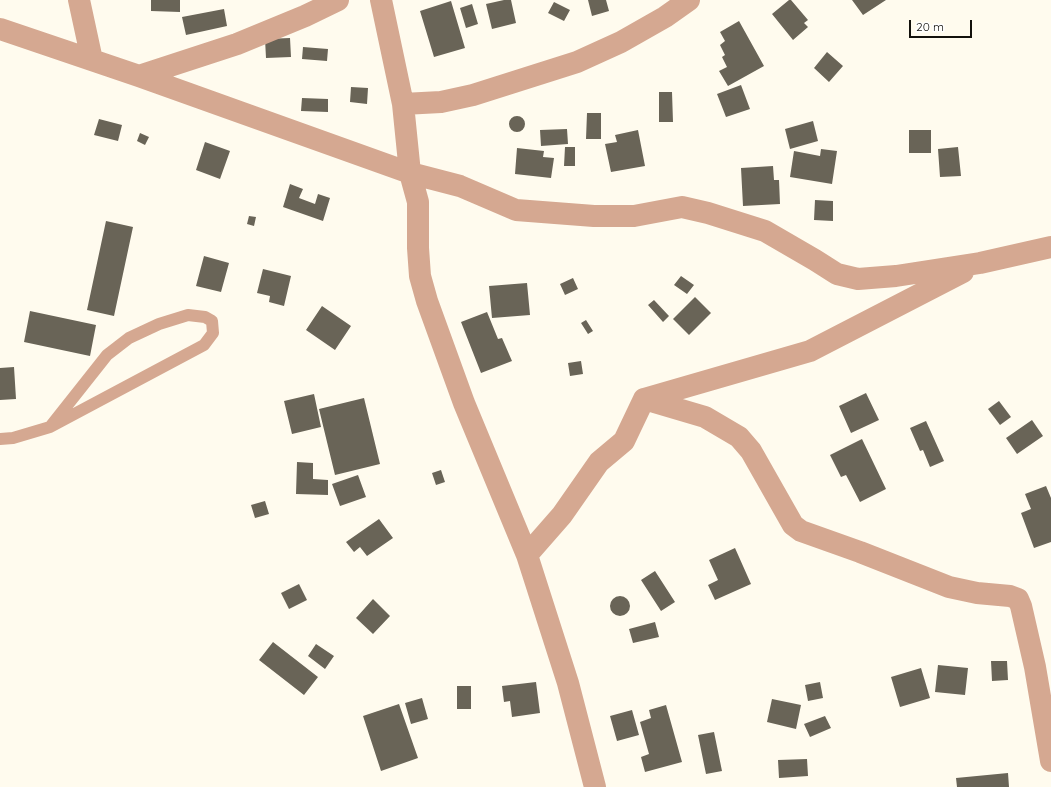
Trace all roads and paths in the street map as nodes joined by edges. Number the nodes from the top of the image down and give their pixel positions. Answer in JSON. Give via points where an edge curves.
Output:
{"nodes":[{"id":1,"x":79,"y":0,"type":"edge"},
{"id":2,"x":338,"y":0,"type":"edge"},
{"id":3,"x":381,"y":0,"type":"edge"},
{"id":4,"x":689,"y":0,"type":"edge"},
{"id":5,"x":0,"y":29,"type":"edge"},
{"id":6,"x":92,"y":60,"type":"junction"},
{"id":7,"x":139,"y":76,"type":"junction"},
{"id":8,"x":403,"y":104,"type":"junction"},
{"id":9,"x":410,"y":173,"type":"junction"},
{"id":10,"x":1051,"y":247,"type":"edge"},
{"id":11,"x":980,"y":263,"type":"junction"},
{"id":12,"x":644,"y":399,"type":"junction"},
{"id":13,"x":50,"y":427,"type":"junction"},
{"id":14,"x":0,"y":439,"type":"edge"},
{"id":15,"x":527,"y":555,"type":"junction"},
{"id":16,"x":1051,"y":761,"type":"edge"},
{"id":17,"x":595,"y":787,"type":"edge"}],
"edges":[{"from":1,"to":6,"type":"street"},
{"from":2,"to":7,"type":"street","via":[[237,44]]},
{"from":3,"to":8,"type":"street"},
{"from":4,"to":8,"type":"street","via":[[621,42],[577,62],[473,95],[440,102]]},
{"from":5,"to":6,"type":"street"},
{"from":6,"to":7,"type":"street"},
{"from":7,"to":9,"type":"street"},
{"from":8,"to":9,"type":"street"},
{"from":9,"to":11,"type":"street","via":[[460,186],[516,210],[594,216],[634,216],[682,207],[708,213],[765,231],[837,274],[858,279]]},
{"from":9,"to":15,"type":"street","via":[[418,202],[420,276],[427,301],[464,403]]},
{"from":10,"to":11,"type":"street"},
{"from":11,"to":12,"type":"street","via":[[810,351]]},
{"from":12,"to":15,"type":"street","via":[[624,441],[599,462],[562,515]]},
{"from":12,"to":16,"type":"street","via":[[705,417],[740,437],[751,451],[793,525],[801,531],[948,587],[1018,599],[1035,667]]},
{"from":13,"to":13,"type":"lane","via":[[204,345],[213,333],[212,321],[205,316],[188,315],[159,324],[129,338],[107,355]]},
{"from":13,"to":14,"type":"lane","via":[[13,438]]},
{"from":15,"to":17,"type":"street","via":[[568,683]]}]}
